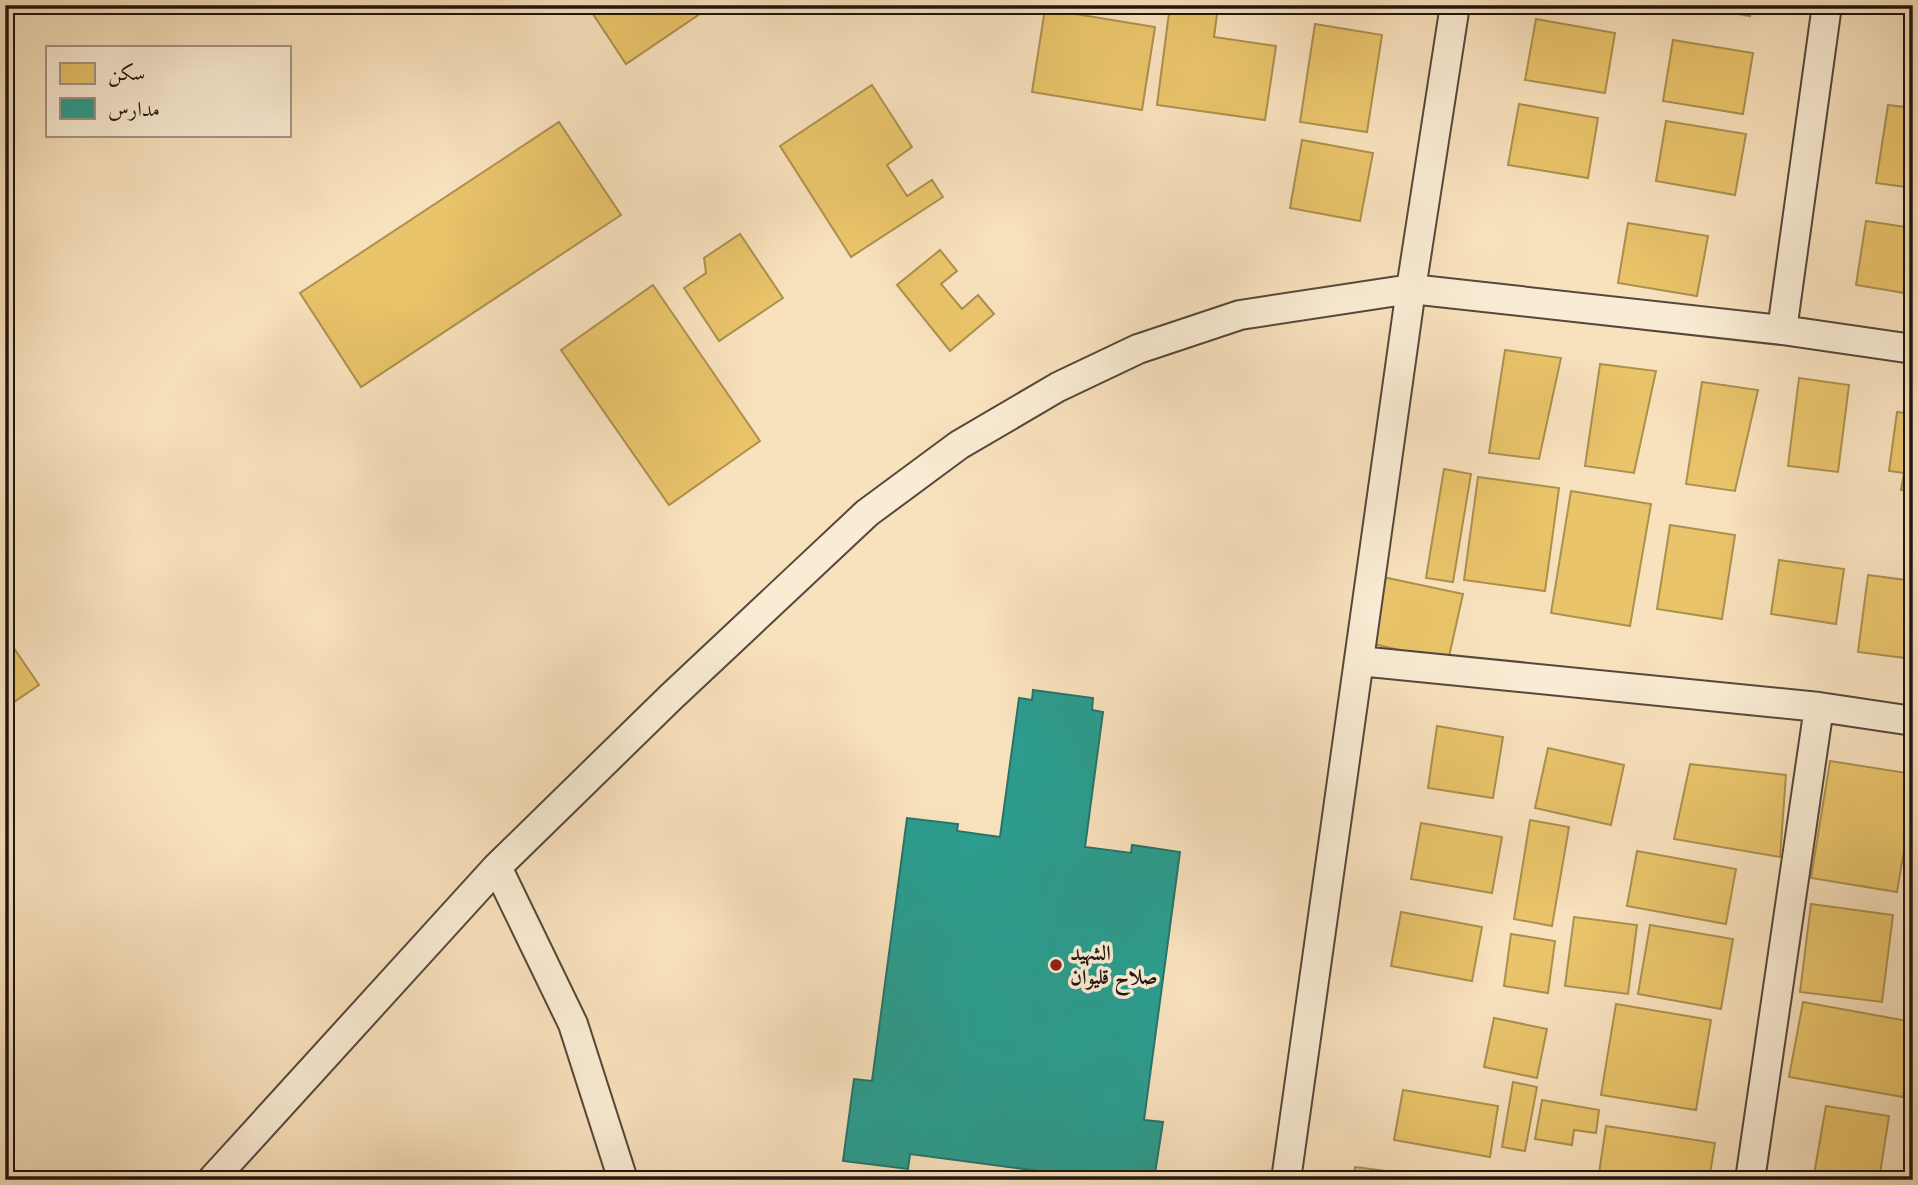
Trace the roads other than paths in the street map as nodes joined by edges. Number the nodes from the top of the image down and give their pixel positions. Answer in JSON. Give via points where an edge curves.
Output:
{"nodes":[{"id":1,"x":1455,"y":5,"type":"edge"},
{"id":2,"x":1828,"y":5,"type":"edge"},
{"id":3,"x":1411,"y":289,"type":"junction"},
{"id":4,"x":1782,"y":330,"type":"junction"},
{"id":5,"x":1913,"y":349,"type":"edge"},
{"id":6,"x":1359,"y":661,"type":"junction"},
{"id":7,"x":1819,"y":707,"type":"junction"},
{"id":8,"x":1913,"y":721,"type":"edge"},
{"id":9,"x":497,"y":867,"type":"junction"},
{"id":10,"x":212,"y":1180,"type":"edge"},
{"id":11,"x":623,"y":1180,"type":"edge"},
{"id":12,"x":1286,"y":1180,"type":"edge"},
{"id":13,"x":1750,"y":1180,"type":"edge"}],
"edges":[{"from":1,"to":3,"type":"street"},
{"from":2,"to":4,"type":"street"},
{"from":3,"to":4,"type":"street"},
{"from":3,"to":6,"type":"street"},
{"from":3,"to":9,"type":"street","via":[[1240,315],[1138,349],[1058,387],[959,444],[867,513]]},
{"from":4,"to":5,"type":"street"},
{"from":6,"to":7,"type":"street"},
{"from":6,"to":12,"type":"street"},
{"from":7,"to":8,"type":"street"},
{"from":7,"to":13,"type":"street"},
{"from":9,"to":10,"type":"street"},
{"from":9,"to":11,"type":"street","via":[[573,1024]]}]}
